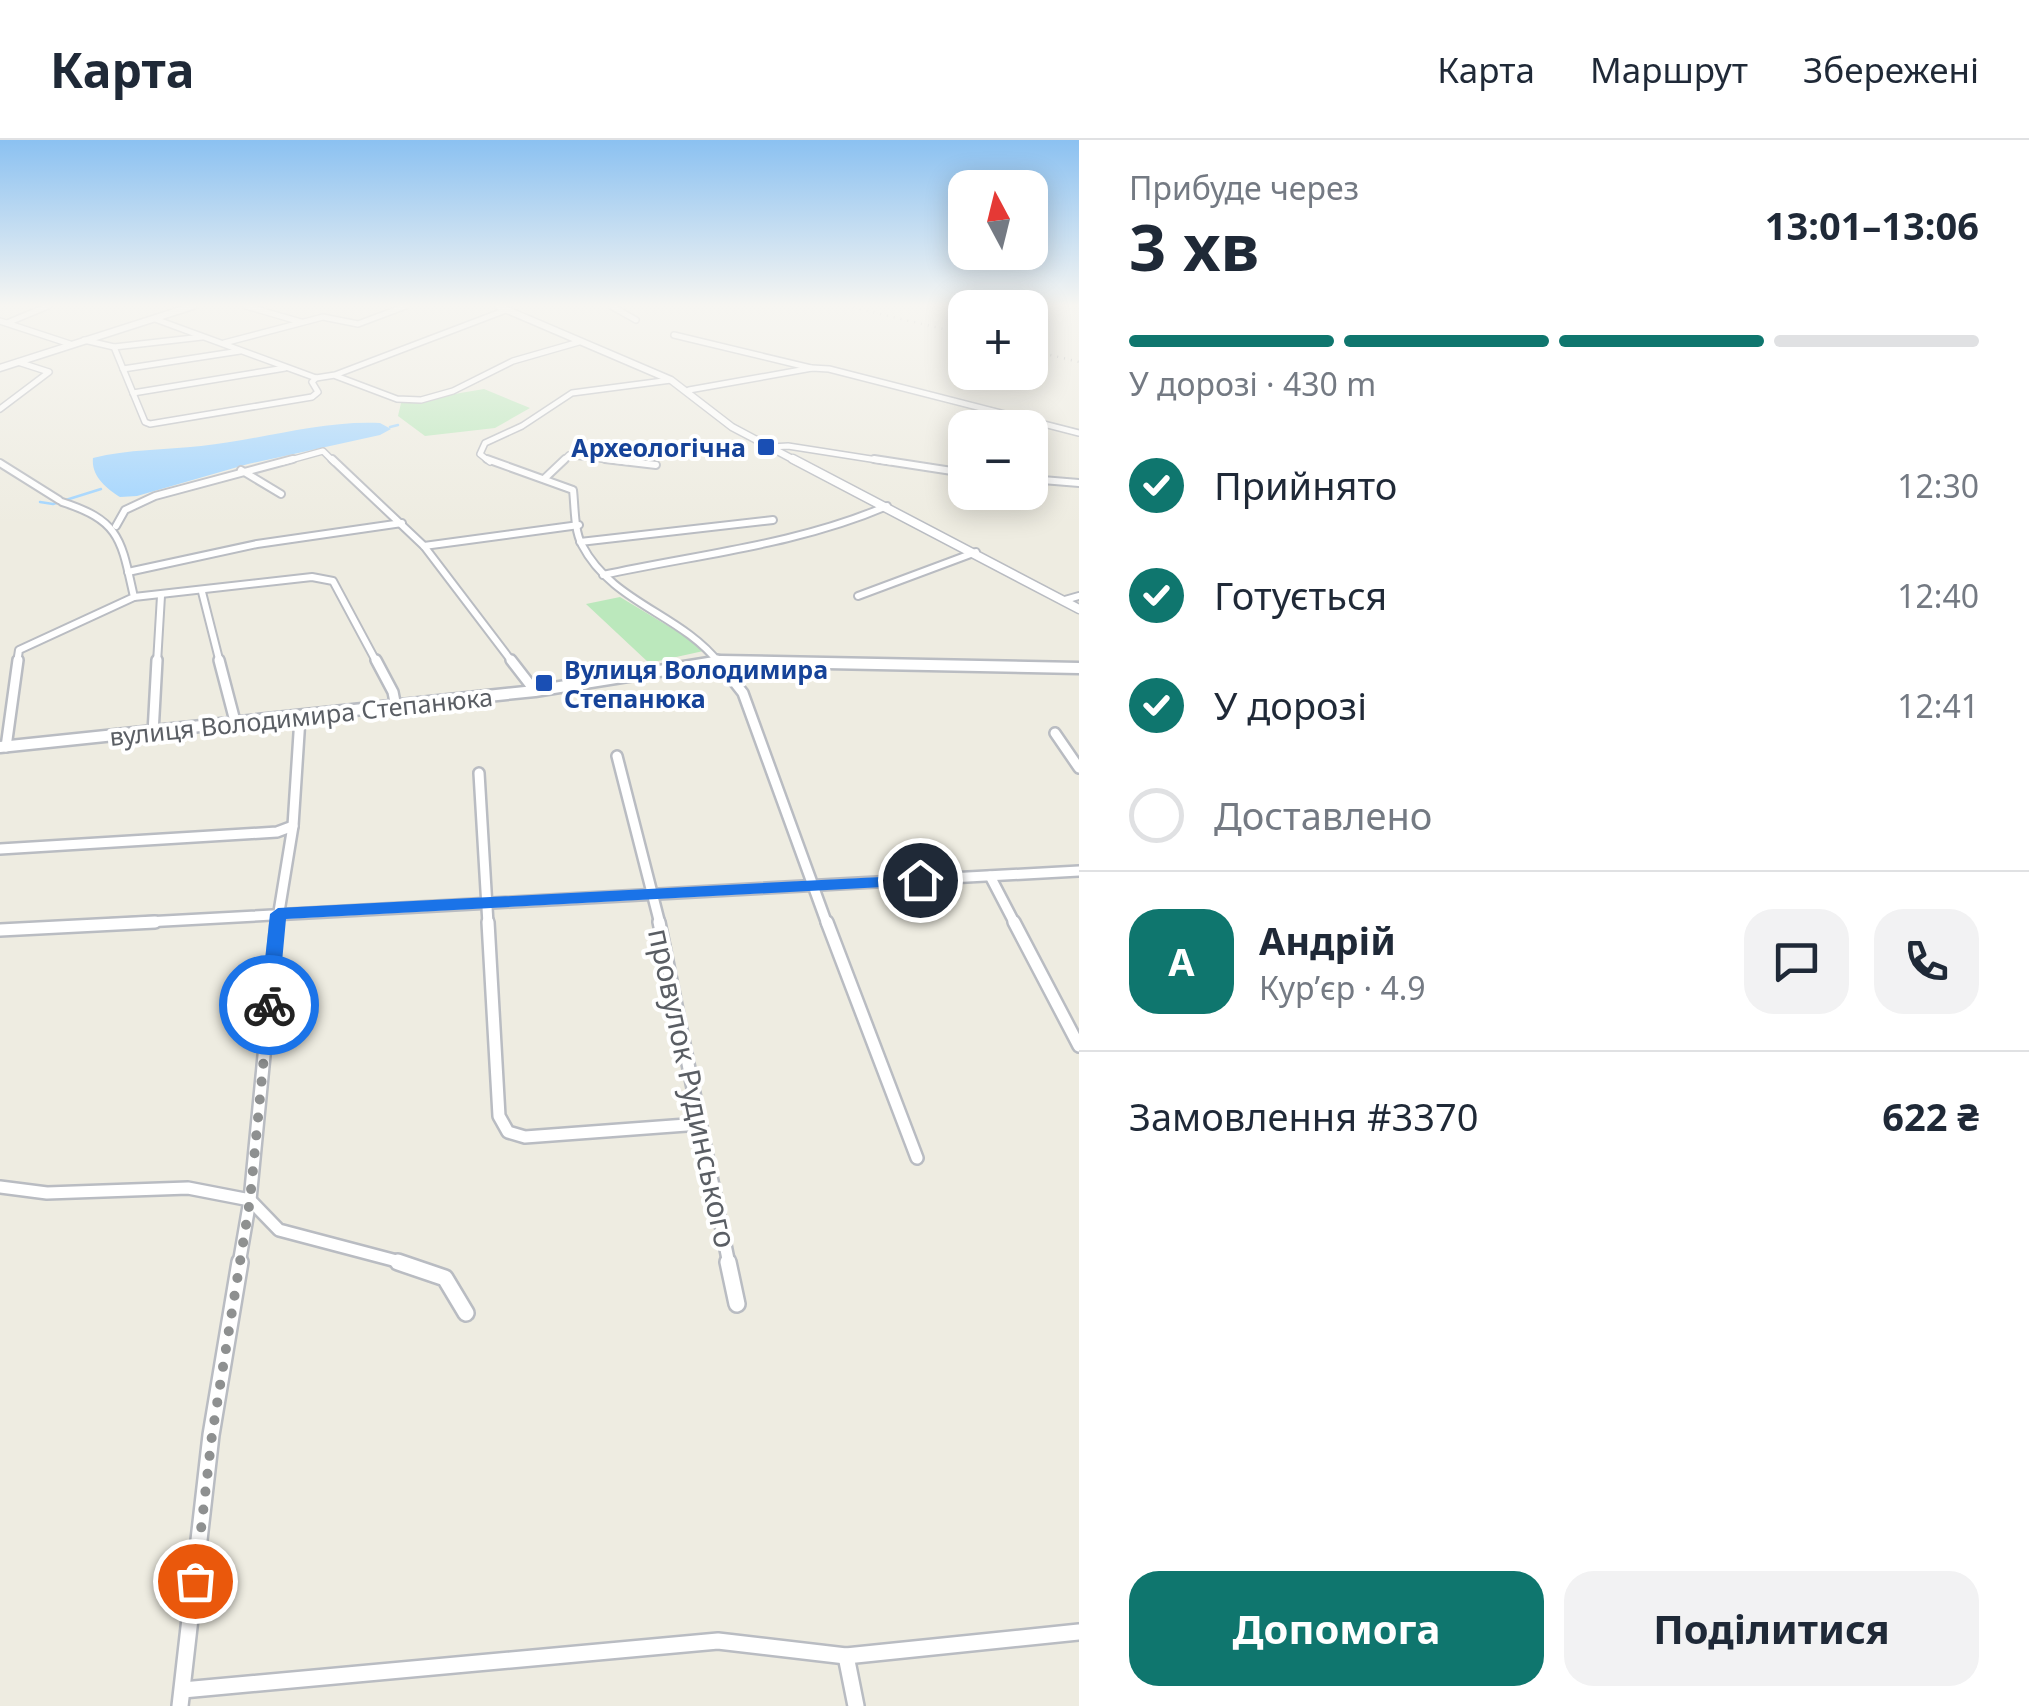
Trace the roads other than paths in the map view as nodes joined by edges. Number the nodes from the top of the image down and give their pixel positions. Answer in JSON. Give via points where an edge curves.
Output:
{"nodes":[{"id":1,"x":40,"y":379,"type":"edge"},
{"id":2,"x":127,"y":379,"type":"edge"},
{"id":3,"x":215,"y":379,"type":"edge"},
{"id":4,"x":315,"y":379,"type":"edge"},
{"id":5,"x":344,"y":379,"type":"edge"},
{"id":6,"x":477,"y":379,"type":"edge"},
{"id":7,"x":750,"y":379,"type":"edge"},
{"id":8,"x":868,"y":379,"type":"edge"},
{"id":9,"x":671,"y":380,"type":"joint"},
{"id":10,"x":689,"y":390,"type":"junction"},
{"id":11,"x":134,"y":393,"type":"junction"},
{"id":12,"x":0,"y":409,"type":"edge"},
{"id":13,"x":1079,"y":434,"type":"edge"},
{"id":14,"x":771,"y":447,"type":"junction"},
{"id":15,"x":0,"y":463,"type":"edge"},
{"id":16,"x":656,"y":464,"type":"dead end"},
{"id":17,"x":241,"y":470,"type":"junction"},
{"id":18,"x":948,"y":470,"type":"edge"},
{"id":19,"x":545,"y":478,"type":"junction"},
{"id":20,"x":1048,"y":480,"type":"edge"},
{"id":21,"x":1079,"y":483,"type":"edge"},
{"id":22,"x":281,"y":494,"type":"dead end"},
{"id":23,"x":887,"y":506,"type":"junction"},
{"id":24,"x":773,"y":520,"type":"dead end"},
{"id":25,"x":402,"y":523,"type":"junction"},
{"id":26,"x":579,"y":525,"type":"junction"},
{"id":27,"x":116,"y":526,"type":"junction"},
{"id":28,"x":580,"y":542,"type":"junction"},
{"id":29,"x":424,"y":546,"type":"junction"},
{"id":30,"x":976,"y":552,"type":"junction"},
{"id":31,"x":128,"y":572,"type":"junction"},
{"id":32,"x":602,"y":575,"type":"junction"},
{"id":33,"x":202,"y":592,"type":"junction"},
{"id":34,"x":161,"y":596,"type":"junction"},
{"id":35,"x":858,"y":596,"type":"dead end"},
{"id":36,"x":1079,"y":596,"type":"edge"},
{"id":37,"x":134,"y":597,"type":"junction"},
{"id":38,"x":1065,"y":600,"type":"junction"},
{"id":39,"x":1079,"y":609,"type":"edge"},
{"id":40,"x":721,"y":661,"type":"junction"},
{"id":41,"x":1079,"y":668,"type":"edge"},
{"id":42,"x":534,"y":690,"type":"junction"},
{"id":43,"x":396,"y":706,"type":"junction"},
{"id":44,"x":300,"y":718,"type":"junction"},
{"id":45,"x":236,"y":725,"type":"junction"},
{"id":46,"x":153,"y":733,"type":"junction"},
{"id":47,"x":1055,"y":733,"type":"dead end"},
{"id":48,"x":3,"y":747,"type":"edge"},
{"id":49,"x":617,"y":756,"type":"dead end"},
{"id":50,"x":1079,"y":768,"type":"edge"},
{"id":51,"x":479,"y":773,"type":"dead end"},
{"id":52,"x":293,"y":826,"type":"junction"},
{"id":53,"x":0,"y":850,"type":"edge"},
{"id":54,"x":1079,"y":870,"type":"edge"},
{"id":55,"x":990,"y":876,"type":"junction"},
{"id":56,"x":814,"y":886,"type":"junction"},
{"id":57,"x":653,"y":892,"type":"junction"},
{"id":58,"x":487,"y":903,"type":"junction"},
{"id":59,"x":278,"y":914,"type":"junction"},
{"id":60,"x":0,"y":930,"type":"edge"},
{"id":61,"x":1079,"y":1046,"type":"edge"},
{"id":62,"x":700,"y":1124,"type":"junction"},
{"id":63,"x":916,"y":1158,"type":"dead end"},
{"id":64,"x":0,"y":1187,"type":"edge"},
{"id":65,"x":250,"y":1200,"type":"junction"},
{"id":66,"x":737,"y":1304,"type":"dead end"},
{"id":67,"x":466,"y":1313,"type":"dead end"},
{"id":68,"x":1079,"y":1632,"type":"edge"},
{"id":69,"x":846,"y":1656,"type":"junction"},
{"id":70,"x":182,"y":1698,"type":"edge"},
{"id":71,"x":856,"y":1706,"type":"edge"}],
"edges":[{"from":1,"to":12,"type":"street"},
{"from":2,"to":11,"type":"street"},
{"from":3,"to":11,"type":"street"},
{"from":4,"to":11,"type":"street","via":[[318,392],[312,397],[158,424],[145,422]]},
{"from":5,"to":6,"type":"street","via":[[397,399],[421,400]]},
{"from":7,"to":10,"type":"street"},
{"from":8,"to":13,"type":"street"},
{"from":9,"to":10,"type":"street"},
{"from":9,"to":19,"type":"street","via":[[572,393],[485,443],[480,454],[492,465]]},
{"from":10,"to":14,"type":"street","via":[[719,419]]},
{"from":14,"to":18,"type":"street"},
{"from":14,"to":23,"type":"street"},
{"from":15,"to":27,"type":"street","via":[[42,495],[97,512]]},
{"from":16,"to":19,"type":"street","via":[[569,454]]},
{"from":17,"to":22,"type":"street"},
{"from":17,"to":25,"type":"street","via":[[323,452]]},
{"from":17,"to":27,"type":"street","via":[[155,496],[125,510]]},
{"from":19,"to":26,"type":"street","via":[[573,490]]},
{"from":20,"to":21,"type":"street"},
{"from":23,"to":30,"type":"street"},
{"from":23,"to":32,"type":"street","via":[[795,541]]},
{"from":24,"to":28,"type":"street"},
{"from":25,"to":29,"type":"street"},
{"from":25,"to":31,"type":"street"},
{"from":26,"to":28,"type":"street"},
{"from":26,"to":29,"type":"street"},
{"from":27,"to":31,"type":"street"},
{"from":28,"to":32,"type":"street"},
{"from":29,"to":42,"type":"street"},
{"from":30,"to":35,"type":"street"},
{"from":30,"to":38,"type":"street"},
{"from":31,"to":37,"type":"street"},
{"from":32,"to":40,"type":"street"},
{"from":33,"to":34,"type":"street"},
{"from":33,"to":43,"type":"street","via":[[333,580]]},
{"from":33,"to":45,"type":"street"},
{"from":34,"to":37,"type":"street"},
{"from":34,"to":46,"type":"street"},
{"from":36,"to":38,"type":"street"},
{"from":37,"to":48,"type":"street","via":[[19,650]]},
{"from":38,"to":39,"type":"street"},
{"from":40,"to":41,"type":"street","name":"вулиця Володимира Степанюка"},
{"from":40,"to":42,"type":"street","name":"вулиця Володимира Степанюка"},
{"from":40,"to":56,"type":"street","via":[[743,693]]},
{"from":42,"to":43,"type":"street","name":"вулиця Володимира Степанюка"},
{"from":43,"to":44,"type":"street","name":"вулиця Володимира Степанюка"},
{"from":44,"to":45,"type":"street","name":"вулиця Володимира Степанюка"},
{"from":44,"to":52,"type":"street"},
{"from":45,"to":46,"type":"street","name":"вулиця Володимира Степанюка"},
{"from":46,"to":48,"type":"street","name":"вулиця Володимира Степанюка"},
{"from":47,"to":50,"type":"street"},
{"from":49,"to":57,"type":"street","name":"провулок Рудинського"},
{"from":51,"to":58,"type":"street"},
{"from":52,"to":53,"type":"street"},
{"from":52,"to":59,"type":"street"},
{"from":54,"to":55,"type":"street"},
{"from":55,"to":56,"type":"street"},
{"from":55,"to":61,"type":"street"},
{"from":56,"to":57,"type":"street"},
{"from":56,"to":63,"type":"street"},
{"from":57,"to":58,"type":"street"},
{"from":57,"to":62,"type":"street","name":"провулок Рудинського"},
{"from":58,"to":59,"type":"street"},
{"from":58,"to":62,"type":"street","via":[[504,1130],[525,1137]]},
{"from":59,"to":60,"type":"street"},
{"from":59,"to":65,"type":"street"},
{"from":62,"to":66,"type":"street","name":"провулок Рудинського"},
{"from":64,"to":65,"type":"street","via":[[46,1193],[188,1188]]},
{"from":65,"to":67,"type":"street","via":[[279,1230],[445,1278]]},
{"from":65,"to":70,"type":"street","via":[[212,1435]]},
{"from":68,"to":69,"type":"street"},
{"from":69,"to":70,"type":"street","via":[[718,1641]]},
{"from":69,"to":71,"type":"street"}]}
